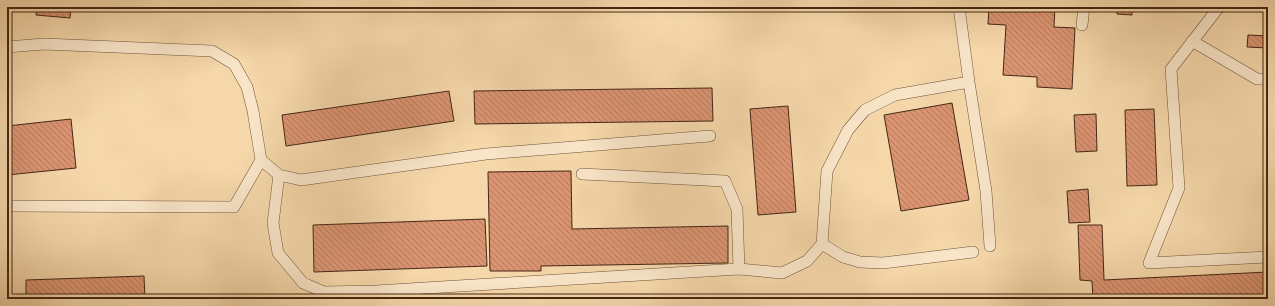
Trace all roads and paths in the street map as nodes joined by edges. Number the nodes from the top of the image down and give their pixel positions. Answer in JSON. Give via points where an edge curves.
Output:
{"nodes":[{"id":1,"x":959,"y":7,"type":"edge"},
{"id":2,"x":1084,"y":7,"type":"edge"},
{"id":3,"x":1219,"y":7,"type":"edge"},
{"id":4,"x":1082,"y":25,"type":"dead end"},
{"id":5,"x":1192,"y":41,"type":"junction"},
{"id":6,"x":7,"y":47,"type":"edge"},
{"id":7,"x":1268,"y":79,"type":"edge"},
{"id":8,"x":969,"y":82,"type":"junction"},
{"id":9,"x":710,"y":136,"type":"dead end"},
{"id":10,"x":261,"y":160,"type":"junction"},
{"id":11,"x":582,"y":174,"type":"dead end"},
{"id":12,"x":279,"y":175,"type":"junction"},
{"id":13,"x":7,"y":206,"type":"edge"},
{"id":14,"x":822,"y":244,"type":"junction"},
{"id":15,"x":990,"y":246,"type":"dead end"},
{"id":16,"x":973,"y":252,"type":"dead end"},
{"id":17,"x":1268,"y":257,"type":"edge"},
{"id":18,"x":739,"y":269,"type":"junction"}],
"edges":[{"from":1,"to":8,"type":"lane"},
{"from":2,"to":4,"type":"lane"},
{"from":3,"to":5,"type":"lane"},
{"from":5,"to":7,"type":"lane","via":[[1257,79]]},
{"from":5,"to":17,"type":"lane","via":[[1171,69],[1178,188],[1149,263]]},
{"from":6,"to":10,"type":"lane","via":[[44,44],[212,51],[234,64],[247,87]]},
{"from":8,"to":14,"type":"lane","via":[[895,94],[865,110],[848,130],[827,171]]},
{"from":8,"to":15,"type":"lane","via":[[986,191]]},
{"from":9,"to":12,"type":"lane","via":[[486,154],[302,180]]},
{"from":10,"to":12,"type":"lane"},
{"from":10,"to":13,"type":"lane","via":[[234,207]]},
{"from":11,"to":18,"type":"lane","via":[[725,181],[737,210]]},
{"from":12,"to":18,"type":"lane","via":[[273,223],[278,253],[303,283],[324,292]]},
{"from":14,"to":16,"type":"lane","via":[[843,257],[860,262],[883,263]]},
{"from":14,"to":18,"type":"lane","via":[[807,261],[782,272]]}]}
